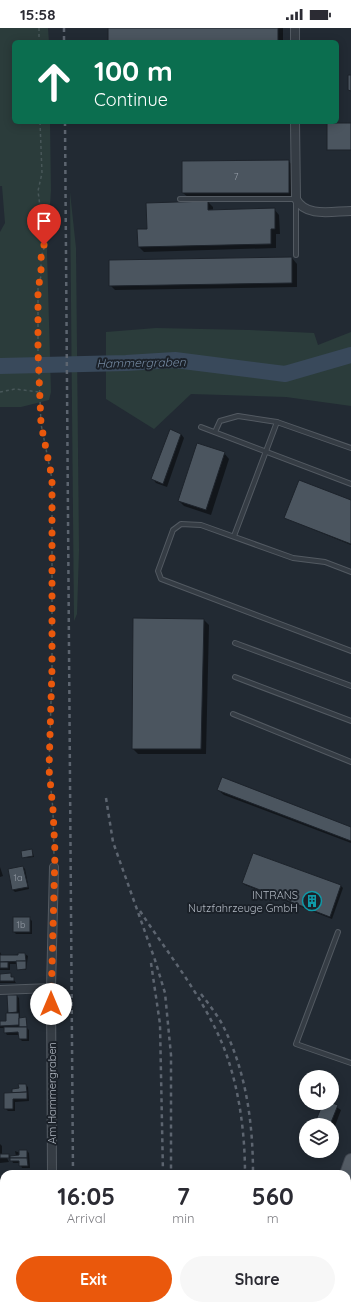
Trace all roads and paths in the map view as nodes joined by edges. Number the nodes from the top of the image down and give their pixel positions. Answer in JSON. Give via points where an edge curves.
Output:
{"nodes":[{"id":1,"x":39,"y":28,"type":"edge"},
{"id":2,"x":295,"y":28,"type":"edge"},
{"id":3,"x":39,"y":40,"type":"edge"},
{"id":4,"x":295,"y":40,"type":"edge"},
{"id":5,"x":40,"y":124,"type":"edge"},
{"id":6,"x":295,"y":124,"type":"edge"},
{"id":7,"x":180,"y":199,"type":"dead end"},
{"id":8,"x":296,"y":199,"type":"junction"},
{"id":9,"x":351,"y":211,"type":"edge"},
{"id":10,"x":296,"y":255,"type":"dead end"},
{"id":11,"x":0,"y":392,"type":"edge"},
{"id":12,"x":39,"y":392,"type":"junction"},
{"id":13,"x":277,"y":422,"type":"junction"},
{"id":14,"x":201,"y":427,"type":"dead end"},
{"id":15,"x":215,"y":432,"type":"junction"},
{"id":16,"x":351,"y":448,"type":"edge"},
{"id":17,"x":266,"y":453,"type":"junction"},
{"id":18,"x":351,"y":484,"type":"edge"},
{"id":19,"x":234,"y":536,"type":"junction"},
{"id":20,"x":351,"y":572,"type":"edge"},
{"id":21,"x":235,"y":643,"type":"dead end"},
{"id":22,"x":351,"y":651,"type":"edge"},
{"id":23,"x":235,"y":677,"type":"dead end"},
{"id":24,"x":351,"y":686,"type":"edge"},
{"id":25,"x":233,"y":714,"type":"dead end"},
{"id":26,"x":351,"y":721,"type":"edge"},
{"id":27,"x":351,"y":762,"type":"edge"},
{"id":28,"x":54,"y":867,"type":"joint"},
{"id":29,"x":338,"y":932,"type":"dead end"},
{"id":30,"x":51,"y":988,"type":"junction"},
{"id":31,"x":0,"y":990,"type":"edge"},
{"id":32,"x":351,"y":1063,"type":"edge"},
{"id":33,"x":351,"y":1160,"type":"edge"},
{"id":34,"x":52,"y":1170,"type":"edge"},
{"id":35,"x":347,"y":1170,"type":"edge"}],
"edges":[{"from":1,"to":3,"type":"path"},
{"from":2,"to":4,"type":"street"},
{"from":5,"to":12,"type":"path","via":[[42,173],[38,191],[44,245],[38,287]]},
{"from":6,"to":8,"type":"street"},
{"from":7,"to":8,"type":"lane"},
{"from":8,"to":9,"type":"street","via":[[299,205],[311,212]]},
{"from":8,"to":10,"type":"lane"},
{"from":11,"to":12,"type":"path","via":[[16,389]]},
{"from":12,"to":28,"type":"path","via":[[41,424],[52,478],[49,769]]},
{"from":13,"to":15,"type":"lane","via":[[238,416],[220,421]]},
{"from":13,"to":16,"type":"lane"},
{"from":13,"to":17,"type":"lane"},
{"from":14,"to":15,"type":"lane"},
{"from":15,"to":17,"type":"lane"},
{"from":17,"to":18,"type":"lane"},
{"from":17,"to":19,"type":"lane"},
{"from":19,"to":20,"type":"lane","via":[[293,558],[325,562]]},
{"from":19,"to":22,"type":"lane","via":[[201,525],[181,524],[173,530],[158,571],[161,579]]},
{"from":21,"to":24,"type":"lane"},
{"from":23,"to":26,"type":"lane"},
{"from":25,"to":27,"type":"lane"},
{"from":28,"to":30,"type":"street","name":"Am Hammergraben"},
{"from":29,"to":32,"type":"lane","via":[[296,1044]]},
{"from":30,"to":31,"type":"street"},
{"from":30,"to":34,"type":"street","name":"Am Hammergraben"},
{"from":33,"to":35,"type":"main road"}]}
